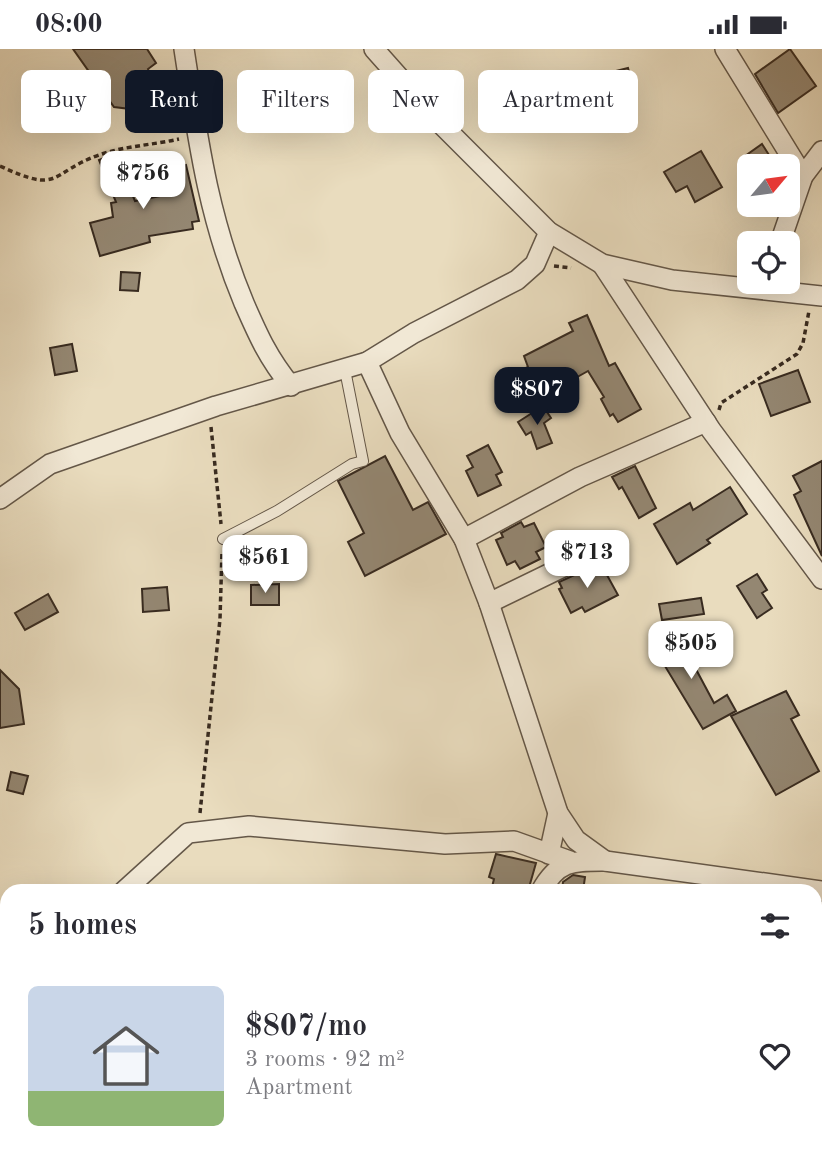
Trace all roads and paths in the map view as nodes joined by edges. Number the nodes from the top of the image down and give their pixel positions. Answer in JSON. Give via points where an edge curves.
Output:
{"nodes":[{"id":1,"x":184,"y":49,"type":"edge"},
{"id":2,"x":374,"y":49,"type":"edge"},
{"id":3,"x":725,"y":49,"type":"edge"},
{"id":4,"x":197,"y":136,"type":"junction"},
{"id":5,"x":822,"y":151,"type":"edge"},
{"id":6,"x":0,"y":166,"type":"edge"},
{"id":7,"x":803,"y":176,"type":"junction"},
{"id":8,"x":784,"y":231,"type":"edge"},
{"id":9,"x":549,"y":232,"type":"junction"},
{"id":10,"x":602,"y":264,"type":"junction"},
{"id":11,"x":737,"y":284,"type":"edge"},
{"id":12,"x":817,"y":296,"type":"edge"},
{"id":13,"x":367,"y":362,"type":"junction"},
{"id":14,"x":345,"y":370,"type":"junction"},
{"id":15,"x":291,"y":386,"type":"junction"},
{"id":16,"x":216,"y":406,"type":"junction"},
{"id":17,"x":709,"y":426,"type":"junction"},
{"id":18,"x":0,"y":499,"type":"edge"},
{"id":19,"x":223,"y":539,"type":"junction"},
{"id":20,"x":464,"y":539,"type":"junction"},
{"id":21,"x":596,"y":551,"type":"dead end"},
{"id":22,"x":822,"y":579,"type":"edge"},
{"id":23,"x":489,"y":603,"type":"junction"},
{"id":24,"x":558,"y":813,"type":"junction"},
{"id":25,"x":188,"y":833,"type":"junction"},
{"id":26,"x":549,"y":854,"type":"junction"},
{"id":27,"x":605,"y":860,"type":"junction"},
{"id":28,"x":570,"y":862,"type":"junction"},
{"id":29,"x":132,"y":884,"type":"edge"},
{"id":30,"x":545,"y":884,"type":"edge"},
{"id":31,"x":773,"y":884,"type":"edge"}],
"edges":[{"from":1,"to":4,"type":"street"},
{"from":2,"to":9,"type":"street","via":[[438,121]]},
{"from":3,"to":7,"type":"street"},
{"from":4,"to":6,"type":"path","via":[[98,155],[56,179],[30,180]]},
{"from":4,"to":15,"type":"street","via":[[224,255],[268,359]]},
{"from":5,"to":7,"type":"street"},
{"from":7,"to":8,"type":"street"},
{"from":9,"to":10,"type":"street"},
{"from":9,"to":13,"type":"street","via":[[534,264],[517,280]]},
{"from":10,"to":11,"type":"street","via":[[671,280]]},
{"from":10,"to":17,"type":"street"},
{"from":12,"to":17,"type":"path","via":[[797,354],[721,403]]},
{"from":13,"to":14,"type":"street"},
{"from":13,"to":20,"type":"street","via":[[400,433]]},
{"from":14,"to":15,"type":"street"},
{"from":14,"to":19,"type":"lane","via":[[363,461]]},
{"from":15,"to":16,"type":"street"},
{"from":16,"to":18,"type":"street","via":[[50,464]]},
{"from":16,"to":19,"type":"path","via":[[211,424]]},
{"from":17,"to":20,"type":"street","via":[[580,477]]},
{"from":17,"to":22,"type":"street"},
{"from":19,"to":25,"type":"path","via":[[201,810]]},
{"from":20,"to":23,"type":"street"},
{"from":21,"to":23,"type":"street"},
{"from":23,"to":24,"type":"street"},
{"from":24,"to":26,"type":"street"},
{"from":24,"to":27,"type":"street","via":[[576,840]]},
{"from":25,"to":26,"type":"street","via":[[249,826],[445,844],[514,841]]},
{"from":25,"to":29,"type":"street"},
{"from":26,"to":28,"type":"street"},
{"from":27,"to":28,"type":"street"},
{"from":27,"to":31,"type":"street"},
{"from":28,"to":30,"type":"street"}]}
